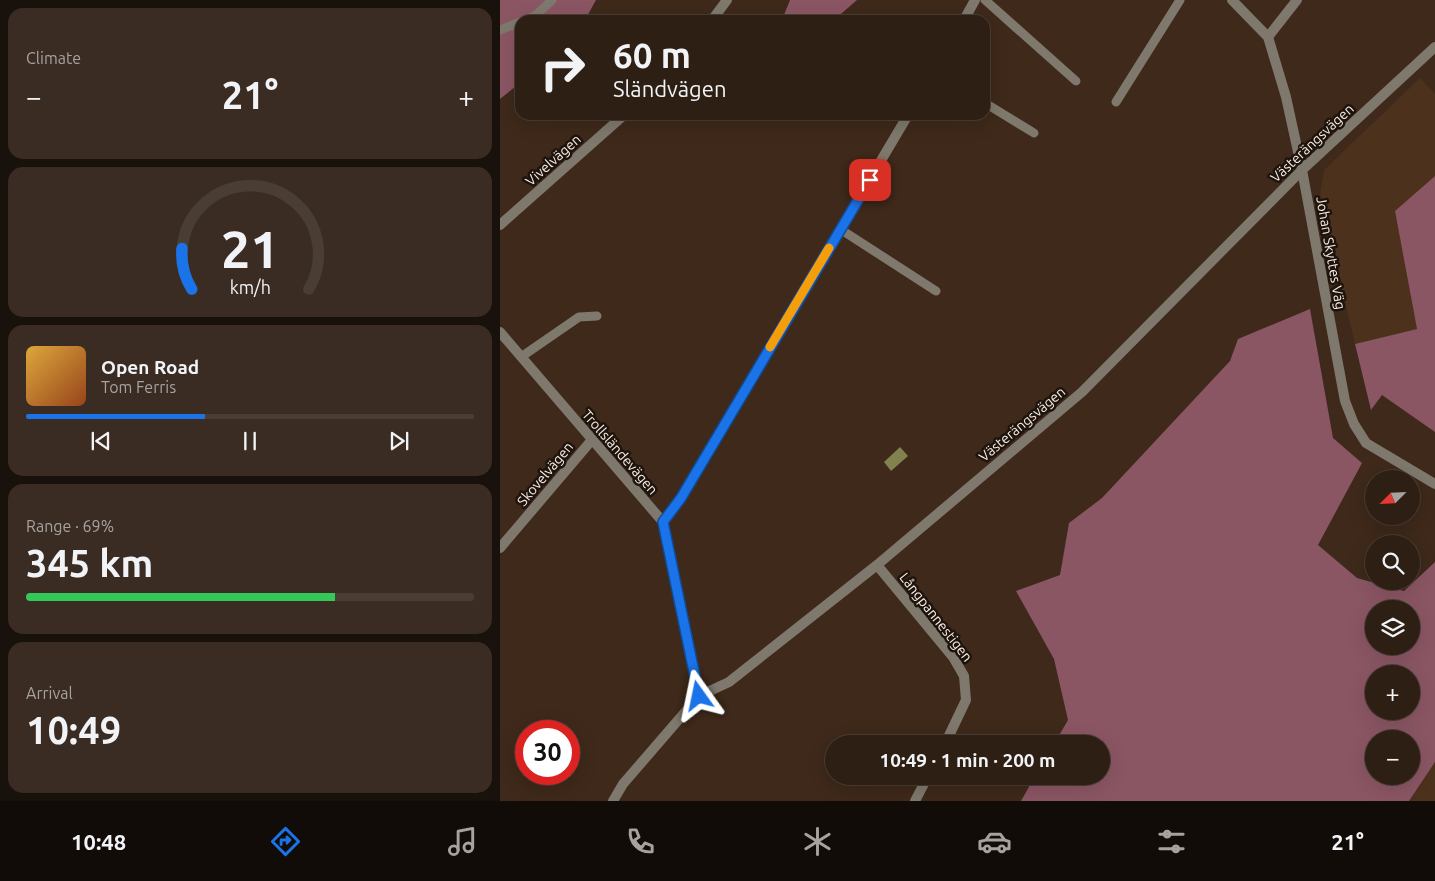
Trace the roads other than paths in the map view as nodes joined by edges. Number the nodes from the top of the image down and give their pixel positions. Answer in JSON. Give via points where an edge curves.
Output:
{"nodes":[{"id":1,"x":552,"y":0,"type":"edge"},
{"id":2,"x":728,"y":0,"type":"edge"},
{"id":3,"x":975,"y":0,"type":"edge"},
{"id":4,"x":985,"y":0,"type":"edge"},
{"id":5,"x":1180,"y":0,"type":"edge"},
{"id":6,"x":1232,"y":0,"type":"edge"},
{"id":7,"x":1297,"y":0,"type":"edge"},
{"id":8,"x":536,"y":15,"type":"edge"},
{"id":9,"x":716,"y":15,"type":"edge"},
{"id":10,"x":967,"y":15,"type":"edge"},
{"id":11,"x":515,"y":24,"type":"edge"},
{"id":12,"x":500,"y":30,"type":"edge"},
{"id":13,"x":1268,"y":37,"type":"junction"},
{"id":14,"x":1435,"y":47,"type":"edge"},
{"id":15,"x":1076,"y":81,"type":"dead end"},
{"id":16,"x":1116,"y":102,"type":"dead end"},
{"id":17,"x":990,"y":106,"type":"edge"},
{"id":18,"x":618,"y":120,"type":"edge"},
{"id":19,"x":905,"y":120,"type":"edge"},
{"id":20,"x":1034,"y":133,"type":"dead end"},
{"id":21,"x":1302,"y":170,"type":"junction"},
{"id":22,"x":500,"y":225,"type":"edge"},
{"id":23,"x":840,"y":229,"type":"junction"},
{"id":24,"x":936,"y":291,"type":"dead end"},
{"id":25,"x":597,"y":316,"type":"dead end"},
{"id":26,"x":500,"y":332,"type":"edge"},
{"id":27,"x":521,"y":357,"type":"junction"},
{"id":28,"x":591,"y":441,"type":"junction"},
{"id":29,"x":1435,"y":484,"type":"edge"},
{"id":30,"x":663,"y":522,"type":"junction"},
{"id":31,"x":500,"y":548,"type":"edge"},
{"id":32,"x":877,"y":565,"type":"junction"},
{"id":33,"x":699,"y":696,"type":"junction"},
{"id":34,"x":950,"y":735,"type":"edge"},
{"id":35,"x":923,"y":785,"type":"edge"},
{"id":36,"x":613,"y":801,"type":"edge"},
{"id":37,"x":915,"y":801,"type":"edge"}],
"edges":[{"from":1,"to":8,"type":"lane"},
{"from":2,"to":9,"type":"street"},
{"from":3,"to":10,"type":"street"},
{"from":4,"to":15,"type":"lane"},
{"from":5,"to":16,"type":"lane"},
{"from":6,"to":13,"type":"street","name":"Johan Skyttes Väg"},
{"from":7,"to":13,"type":"street"},
{"from":11,"to":12,"type":"lane"},
{"from":13,"to":21,"type":"street","name":"Johan Skyttes Väg","via":[[1286,96]]},
{"from":14,"to":21,"type":"street","name":"Västerängsvägen"},
{"from":17,"to":20,"type":"lane"},
{"from":18,"to":22,"type":"street","name":"Vivelvägen"},
{"from":19,"to":23,"type":"street"},
{"from":21,"to":29,"type":"street","name":"Johan Skyttes Väg","via":[[1344,402],[1366,443]]},
{"from":21,"to":32,"type":"street","name":"Västerängsvägen","via":[[1082,392]]},
{"from":23,"to":24,"type":"lane"},
{"from":23,"to":30,"type":"street","via":[[681,498]]},
{"from":25,"to":27,"type":"lane","via":[[579,317]]},
{"from":26,"to":27,"type":"street","name":"Trollsländevägen"},
{"from":27,"to":28,"type":"street","name":"Trollsländevägen"},
{"from":28,"to":30,"type":"street","name":"Trollsländevägen"},
{"from":28,"to":31,"type":"street","name":"Skovelvägen"},
{"from":30,"to":33,"type":"street","name":"Trollsländevägen"},
{"from":32,"to":33,"type":"street","name":"Västerängsvägen","via":[[729,682]]},
{"from":32,"to":34,"type":"street","name":"Långpannestigen","via":[[954,657],[964,676],[966,700]]},
{"from":33,"to":36,"type":"street","name":"Västerängsvägen","via":[[623,784]]},
{"from":35,"to":37,"type":"street"}]}
